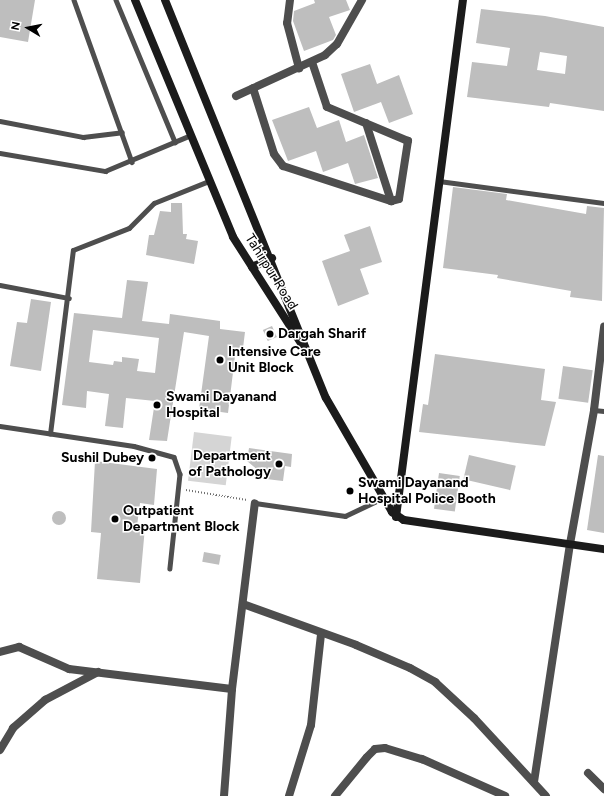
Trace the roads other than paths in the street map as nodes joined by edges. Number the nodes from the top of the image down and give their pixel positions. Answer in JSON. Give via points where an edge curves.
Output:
{"nodes":[{"id":1,"x":74,"y":0,"type":"edge"},
{"id":2,"x":116,"y":0,"type":"edge"},
{"id":3,"x":134,"y":0,"type":"edge"},
{"id":4,"x":165,"y":0,"type":"edge"},
{"id":5,"x":290,"y":0,"type":"edge"},
{"id":6,"x":362,"y":0,"type":"edge"},
{"id":7,"x":463,"y":0,"type":"edge"},
{"id":8,"x":312,"y":62,"type":"junction"},
{"id":9,"x":300,"y":68,"type":"junction"},
{"id":10,"x":253,"y":88,"type":"junction"},
{"id":11,"x":236,"y":96,"type":"dead end"},
{"id":12,"x":0,"y":122,"type":"edge"},
{"id":13,"x":366,"y":123,"type":"junction"},
{"id":14,"x":122,"y":132,"type":"junction"},
{"id":15,"x":191,"y":136,"type":"junction"},
{"id":16,"x":175,"y":142,"type":"junction"},
{"id":17,"x":0,"y":152,"type":"edge"},
{"id":18,"x":132,"y":162,"type":"junction"},
{"id":19,"x":210,"y":181,"type":"junction"},
{"id":20,"x":439,"y":181,"type":"junction"},
{"id":21,"x":391,"y":201,"type":"junction"},
{"id":22,"x":604,"y":203,"type":"edge"},
{"id":23,"x":272,"y":258,"type":"junction"},
{"id":24,"x":252,"y":267,"type":"junction"},
{"id":25,"x":0,"y":285,"type":"edge"},
{"id":26,"x":69,"y":298,"type":"junction"},
{"id":27,"x":604,"y":327,"type":"edge"},
{"id":28,"x":315,"y":366,"type":"junction"},
{"id":29,"x":594,"y":410,"type":"junction"},
{"id":30,"x":604,"y":411,"type":"edge"},
{"id":31,"x":0,"y":426,"type":"edge"},
{"id":32,"x":50,"y":434,"type":"junction"},
{"id":33,"x":383,"y":498,"type":"junction"},
{"id":34,"x":255,"y":503,"type":"joint"},
{"id":35,"x":396,"y":517,"type":"junction"},
{"id":36,"x":570,"y":544,"type":"junction"},
{"id":37,"x":604,"y":549,"type":"edge"},
{"id":38,"x":170,"y":568,"type":"dead end"},
{"id":39,"x":243,"y":604,"type":"junction"},
{"id":40,"x":321,"y":634,"type":"junction"},
{"id":41,"x":0,"y":652,"type":"edge"},
{"id":42,"x":98,"y":672,"type":"junction"},
{"id":43,"x":232,"y":689,"type":"junction"},
{"id":44,"x":0,"y":750,"type":"edge"},
{"id":45,"x":588,"y":773,"type":"dead end"},
{"id":46,"x":534,"y":782,"type":"junction"},
{"id":47,"x":604,"y":789,"type":"edge"},
{"id":48,"x":224,"y":796,"type":"edge"},
{"id":49,"x":288,"y":796,"type":"edge"},
{"id":50,"x":335,"y":796,"type":"edge"},
{"id":51,"x":504,"y":796,"type":"edge"},
{"id":52,"x":546,"y":796,"type":"edge"}],
"edges":[{"from":1,"to":14,"type":"lane"},
{"from":2,"to":16,"type":"lane"},
{"from":3,"to":15,"type":"main road","name":"Tahirpur Road"},
{"from":4,"to":23,"type":"main road","name":"Tahirpur Road"},
{"from":5,"to":9,"type":"street","via":[[287,23]]},
{"from":6,"to":8,"type":"street","via":[[337,44]]},
{"from":7,"to":20,"type":"main road"},
{"from":8,"to":9,"type":"street"},
{"from":8,"to":13,"type":"street","via":[[327,107]]},
{"from":9,"to":10,"type":"street"},
{"from":10,"to":11,"type":"street"},
{"from":10,"to":21,"type":"street","via":[[274,154],[283,166]]},
{"from":12,"to":14,"type":"lane","via":[[83,137]]},
{"from":13,"to":21,"type":"street"},
{"from":13,"to":21,"type":"street","via":[[408,141],[399,199]]},
{"from":14,"to":18,"type":"lane"},
{"from":15,"to":16,"type":"lane"},
{"from":15,"to":19,"type":"main road","name":"Tahirpur Road"},
{"from":16,"to":18,"type":"lane"},
{"from":17,"to":18,"type":"lane","via":[[105,171]]},
{"from":19,"to":24,"type":"main road","name":"Tahirpur Road","via":[[233,237]]},
{"from":19,"to":26,"type":"lane","via":[[154,203],[129,228],[73,250]]},
{"from":20,"to":22,"type":"lane"},
{"from":20,"to":35,"type":"main road"},
{"from":23,"to":24,"type":"main road"},
{"from":23,"to":28,"type":"main road","name":"Tahirpur Road"},
{"from":24,"to":28,"type":"main road","name":"Tahirpur Road"},
{"from":25,"to":26,"type":"lane"},
{"from":26,"to":32,"type":"lane"},
{"from":27,"to":29,"type":"street"},
{"from":28,"to":33,"type":"main road","via":[[326,398]]},
{"from":29,"to":30,"type":"lane"},
{"from":29,"to":36,"type":"street"},
{"from":31,"to":32,"type":"lane"},
{"from":32,"to":38,"type":"lane","via":[[168,453],[179,464],[179,489]]},
{"from":33,"to":34,"type":"lane","via":[[345,516]]},
{"from":33,"to":35,"type":"main road"},
{"from":34,"to":39,"type":"street"},
{"from":35,"to":36,"type":"main road"},
{"from":36,"to":37,"type":"main road"},
{"from":36,"to":46,"type":"street"},
{"from":39,"to":40,"type":"street"},
{"from":39,"to":43,"type":"street"},
{"from":40,"to":46,"type":"street","via":[[410,668],[435,682]]},
{"from":40,"to":49,"type":"street","via":[[311,725]]},
{"from":41,"to":42,"type":"street","via":[[19,646],[69,669]]},
{"from":42,"to":43,"type":"street"},
{"from":42,"to":44,"type":"street","via":[[45,700],[13,728]]},
{"from":43,"to":48,"type":"street"},
{"from":45,"to":47,"type":"street"},
{"from":46,"to":52,"type":"street"},
{"from":50,"to":51,"type":"street","via":[[366,757],[375,750],[385,748],[422,759]]}]}
